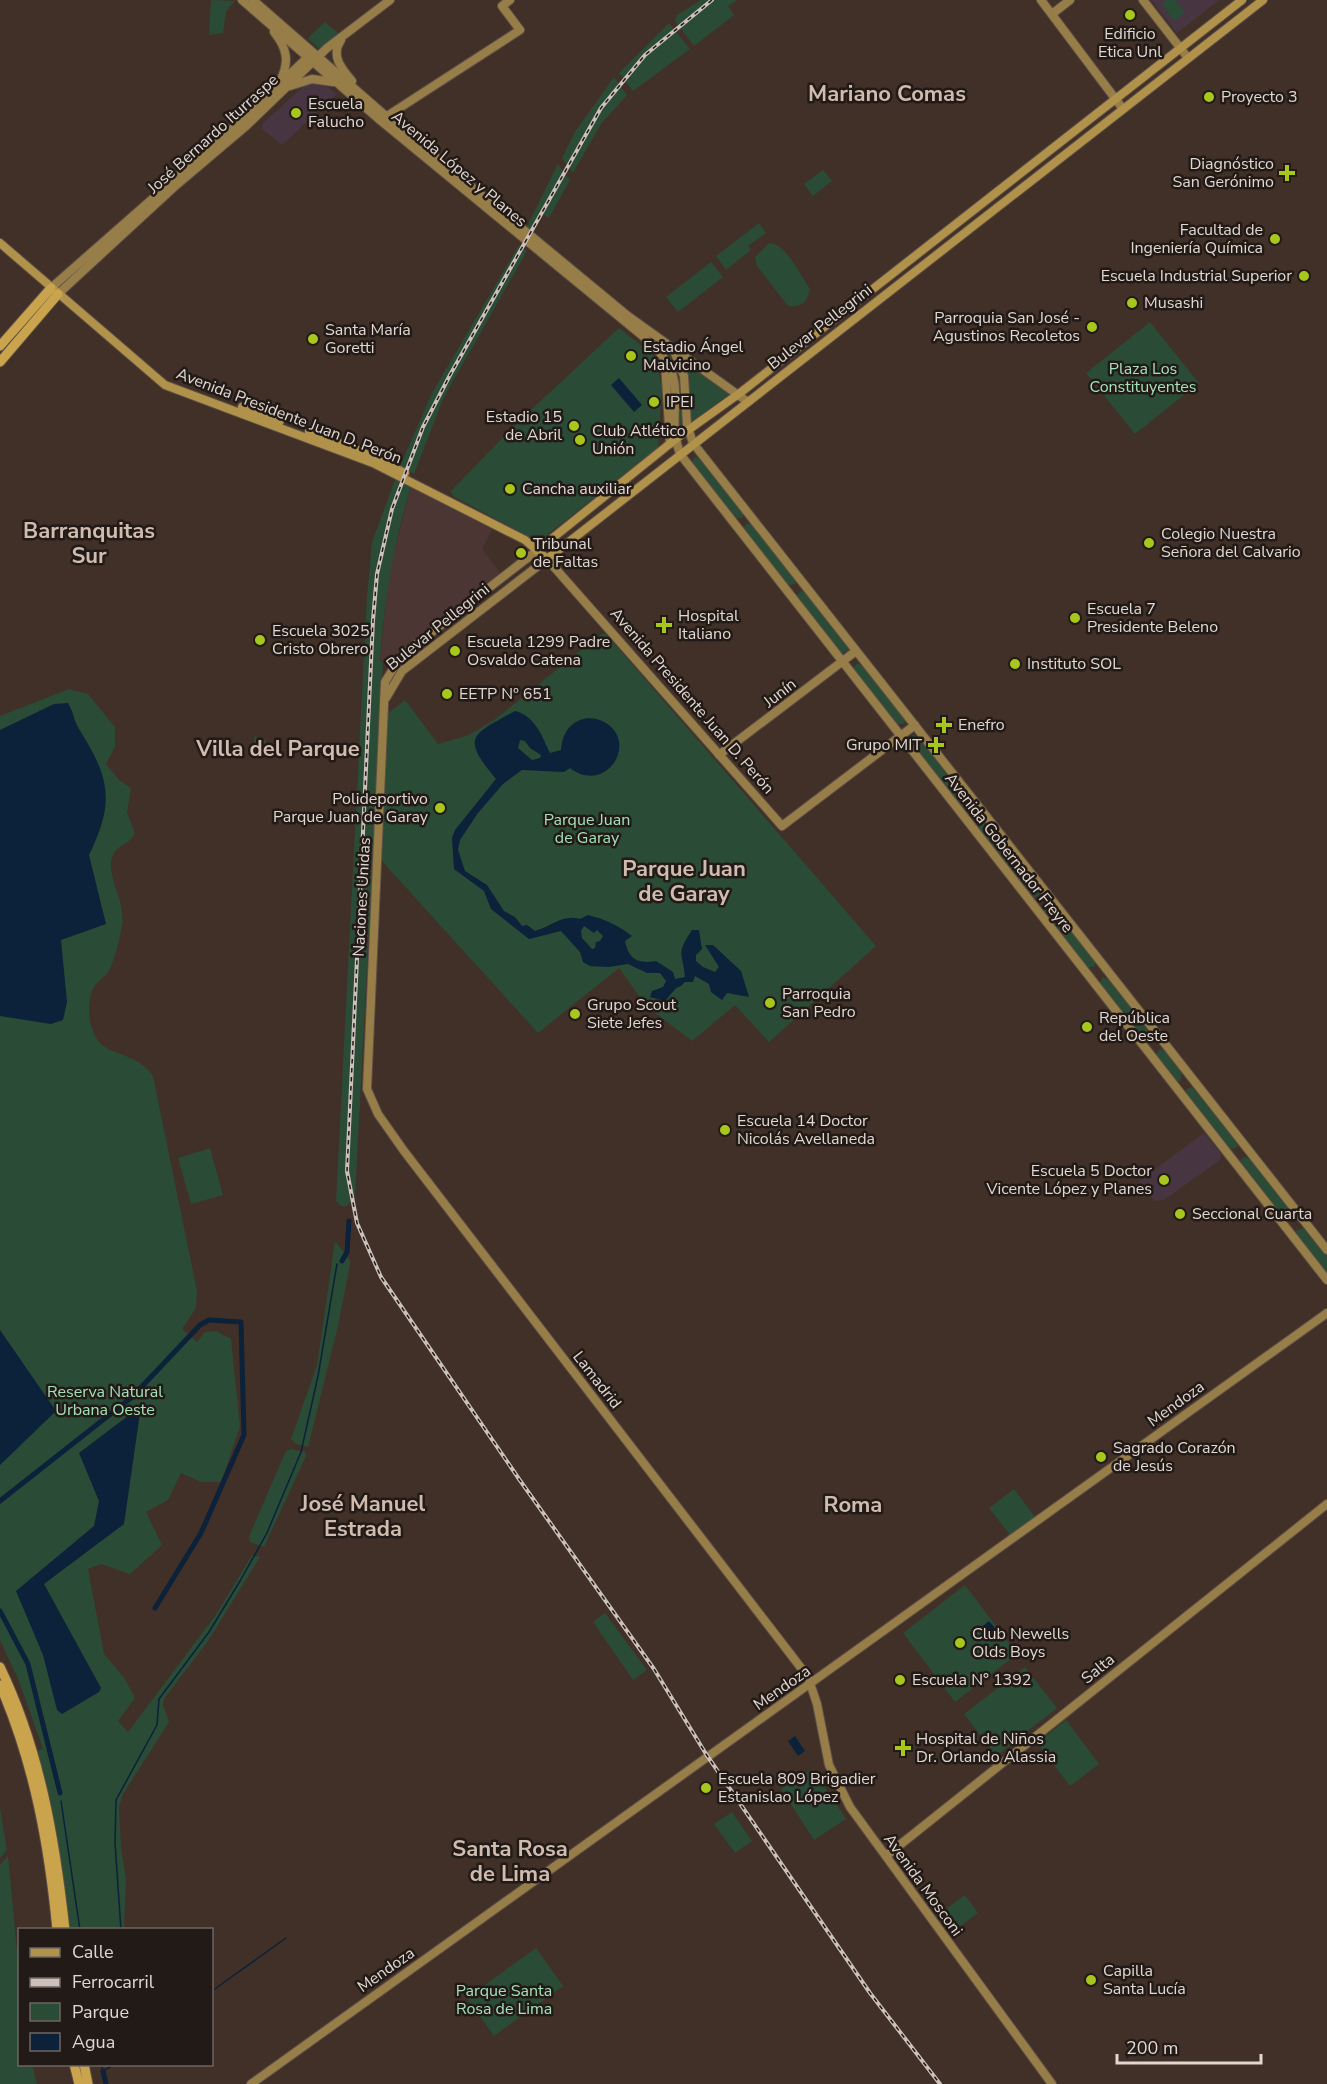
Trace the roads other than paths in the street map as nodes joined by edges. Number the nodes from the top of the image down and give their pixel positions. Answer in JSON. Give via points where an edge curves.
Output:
{"nodes":[{"id":1,"x":242,"y":0,"type":"edge"},
{"id":2,"x":253,"y":0,"type":"edge"},
{"id":3,"x":390,"y":0,"type":"edge"},
{"id":4,"x":510,"y":0,"type":"edge"},
{"id":5,"x":1041,"y":0,"type":"edge"},
{"id":6,"x":1070,"y":0,"type":"edge"},
{"id":7,"x":1143,"y":0,"type":"edge"},
{"id":8,"x":1242,"y":0,"type":"edge"},
{"id":9,"x":1263,"y":0,"type":"edge"},
{"id":10,"x":1052,"y":14,"type":"junction"},
{"id":11,"x":261,"y":17,"type":"junction"},
{"id":12,"x":345,"y":34,"type":"junction"},
{"id":13,"x":1180,"y":48,"type":"junction"},
{"id":14,"x":313,"y":57,"type":"junction"},
{"id":15,"x":1188,"y":58,"type":"junction"},
{"id":16,"x":339,"y":85,"type":"junction"},
{"id":17,"x":273,"y":95,"type":"junction"},
{"id":18,"x":1115,"y":100,"type":"junction"},
{"id":19,"x":374,"y":105,"type":"junction"},
{"id":20,"x":1123,"y":109,"type":"junction"},
{"id":21,"x":384,"y":119,"type":"junction"},
{"id":22,"x":0,"y":236,"type":"edge"},
{"id":23,"x":0,"y":243,"type":"edge"},
{"id":24,"x":57,"y":289,"type":"junction"},
{"id":25,"x":0,"y":346,"type":"edge"},
{"id":26,"x":673,"y":348,"type":"junction"},
{"id":27,"x":0,"y":362,"type":"edge"},
{"id":28,"x":740,"y":393,"type":"junction"},
{"id":29,"x":748,"y":402,"type":"junction"},
{"id":30,"x":688,"y":432,"type":"junction"},
{"id":31,"x":673,"y":441,"type":"junction"},
{"id":32,"x":693,"y":443,"type":"junction"},
{"id":33,"x":680,"y":454,"type":"junction"},
{"id":34,"x":627,"y":480,"type":"junction"},
{"id":35,"x":619,"y":486,"type":"junction"},
{"id":36,"x":633,"y":492,"type":"junction"},
{"id":37,"x":625,"y":498,"type":"junction"},
{"id":38,"x":538,"y":549,"type":"junction"},
{"id":39,"x":547,"y":558,"type":"junction"},
{"id":40,"x":413,"y":648,"type":"junction"},
{"id":41,"x":856,"y":651,"type":"junction"},
{"id":42,"x":420,"y":657,"type":"junction"},
{"id":43,"x":843,"y":661,"type":"junction"},
{"id":44,"x":383,"y":705,"type":"junction"},
{"id":45,"x":915,"y":725,"type":"junction"},
{"id":46,"x":901,"y":736,"type":"junction"},
{"id":47,"x":719,"y":755,"type":"junction"},
{"id":48,"x":367,"y":1089,"type":"joint"},
{"id":49,"x":1327,"y":1250,"type":"edge"},
{"id":50,"x":1327,"y":1280,"type":"edge"},
{"id":51,"x":1327,"y":1313,"type":"edge"},
{"id":52,"x":1327,"y":1504,"type":"edge"},
{"id":53,"x":0,"y":1667,"type":"edge"},
{"id":54,"x":812,"y":1684,"type":"junction"},
{"id":55,"x":0,"y":1685,"type":"edge"},
{"id":56,"x":886,"y":1856,"type":"junction"},
{"id":57,"x":57,"y":1928,"type":"edge"},
{"id":58,"x":65,"y":1928,"type":"edge"},
{"id":59,"x":74,"y":2066,"type":"edge"},
{"id":60,"x":86,"y":2066,"type":"edge"},
{"id":61,"x":79,"y":2084,"type":"edge"},
{"id":62,"x":90,"y":2084,"type":"edge"},
{"id":63,"x":251,"y":2084,"type":"edge"},
{"id":64,"x":1053,"y":2084,"type":"edge"}],
"edges":[{"from":1,"to":11,"type":"street","name":"Avenida López y Planes"},
{"from":2,"to":14,"type":"street","name":"Avenida López y Planes"},
{"from":3,"to":12,"type":"street","name":"José Bernardo Iturraspe"},
{"from":4,"to":21,"type":"street","via":[[502,6],[520,30]]},
{"from":5,"to":10,"type":"street"},
{"from":6,"to":10,"type":"street"},
{"from":7,"to":13,"type":"street"},
{"from":8,"to":13,"type":"main road","name":"Bulevar Pellegrini"},
{"from":9,"to":15,"type":"main road","name":"Bulevar Pellegrini"},
{"from":10,"to":18,"type":"street"},
{"from":11,"to":14,"type":"street","name":"Avenida López y Planes"},
{"from":11,"to":17,"type":"street","via":[[286,54],[285,71]]},
{"from":12,"to":14,"type":"street","name":"José Bernardo Iturraspe"},
{"from":12,"to":19,"type":"street","via":[[337,47],[338,62]]},
{"from":13,"to":15,"type":"street"},
{"from":13,"to":18,"type":"main road","name":"Bulevar Pellegrini"},
{"from":14,"to":16,"type":"street","name":"Avenida López y Planes"},
{"from":14,"to":17,"type":"street","name":"José Bernardo Iturraspe"},
{"from":14,"to":19,"type":"street","name":"Avenida López y Planes"},
{"from":15,"to":20,"type":"main road","name":"Bulevar Pellegrini"},
{"from":16,"to":17,"type":"street","via":[[307,79]]},
{"from":16,"to":21,"type":"street","name":"Avenida López y Planes"},
{"from":17,"to":24,"type":"street","name":"José Bernardo Iturraspe"},
{"from":18,"to":20,"type":"street"},
{"from":18,"to":28,"type":"main road","name":"Bulevar Pellegrini"},
{"from":19,"to":21,"type":"street","name":"Avenida López y Planes"},
{"from":20,"to":29,"type":"main road","name":"Bulevar Pellegrini"},
{"from":21,"to":26,"type":"street","name":"Avenida López y Planes"},
{"from":21,"to":31,"type":"street","name":"Avenida López y Planes","via":[[663,355],[671,366],[675,385]]},
{"from":22,"to":24,"type":"main road","name":"Avenida Presidente Juan D. Perón"},
{"from":23,"to":24,"type":"main road","name":"Avenida Presidente Juan D. Perón"},
{"from":24,"to":25,"type":"highway"},
{"from":24,"to":27,"type":"highway"},
{"from":24,"to":38,"type":"main road","name":"Avenida Presidente Juan D. Perón","via":[[170,388],[355,456],[435,493]]},
{"from":26,"to":28,"type":"street","name":"Avenida López y Planes"},
{"from":26,"to":30,"type":"street","via":[[684,376]]},
{"from":28,"to":29,"type":"street","name":"Avenida López y Planes"},
{"from":28,"to":30,"type":"main road","name":"Bulevar Pellegrini"},
{"from":29,"to":32,"type":"main road","name":"Bulevar Pellegrini"},
{"from":30,"to":31,"type":"main road","name":"Bulevar Pellegrini"},
{"from":30,"to":32,"type":"street","name":"Avenida Gobernador Freyre"},
{"from":31,"to":33,"type":"street","name":"Avenida Gobernador Freyre"},
{"from":31,"to":34,"type":"main road","name":"Bulevar Pellegrini"},
{"from":32,"to":33,"type":"main road","name":"Bulevar Pellegrini"},
{"from":32,"to":41,"type":"street","name":"Avenida Gobernador Freyre"},
{"from":33,"to":36,"type":"main road","name":"Bulevar Pellegrini"},
{"from":33,"to":43,"type":"street","name":"Avenida Gobernador Freyre"},
{"from":34,"to":35,"type":"main road","name":"Bulevar Pellegrini"},
{"from":34,"to":36,"type":"main road"},
{"from":35,"to":37,"type":"main road"},
{"from":35,"to":38,"type":"main road","name":"Bulevar Pellegrini"},
{"from":36,"to":37,"type":"main road","name":"Bulevar Pellegrini"},
{"from":37,"to":39,"type":"main road","name":"Bulevar Pellegrini"},
{"from":38,"to":39,"type":"main road","name":"Avenida Presidente Juan D. Perón"},
{"from":38,"to":40,"type":"street","name":"Bulevar Pellegrini"},
{"from":39,"to":42,"type":"street","name":"Bulevar Pellegrini"},
{"from":39,"to":47,"type":"street","name":"Avenida Presidente Juan D. Perón"},
{"from":40,"to":42,"type":"street","via":[[413,655]]},
{"from":40,"to":44,"type":"street","name":"Bulevar Pellegrini","via":[[401,656],[387,676]]},
{"from":41,"to":43,"type":"street","name":"Junín"},
{"from":41,"to":45,"type":"street","name":"Avenida Gobernador Freyre"},
{"from":42,"to":44,"type":"street","name":"Bulevar Pellegrini","via":[[394,680]]},
{"from":43,"to":46,"type":"street","name":"Avenida Gobernador Freyre"},
{"from":43,"to":47,"type":"street","name":"Junín"},
{"from":44,"to":48,"type":"street","name":"Naciones Unidas"},
{"from":45,"to":46,"type":"street"},
{"from":45,"to":49,"type":"street","name":"Avenida Gobernador Freyre"},
{"from":46,"to":47,"type":"street","name":"Avenida Presidente Juan D. Perón","via":[[782,826]]},
{"from":46,"to":50,"type":"street","name":"Avenida Gobernador Freyre"},
{"from":48,"to":54,"type":"street","name":"Lamadrid","via":[[378,1114],[404,1151]]},
{"from":51,"to":54,"type":"street","name":"Mendoza"},
{"from":52,"to":56,"type":"street","name":"Salta"},
{"from":53,"to":58,"type":"highway","via":[[42,1785],[54,1837]]},
{"from":54,"to":56,"type":"street","name":"Avenida Mosconi","via":[[835,1780]]},
{"from":54,"to":63,"type":"street","name":"Mendoza"},
{"from":55,"to":57,"type":"highway","via":[[26,1754],[43,1821]]},
{"from":56,"to":64,"type":"street","name":"Avenida Mosconi"},
{"from":59,"to":61,"type":"highway"},
{"from":60,"to":62,"type":"highway"}]}
